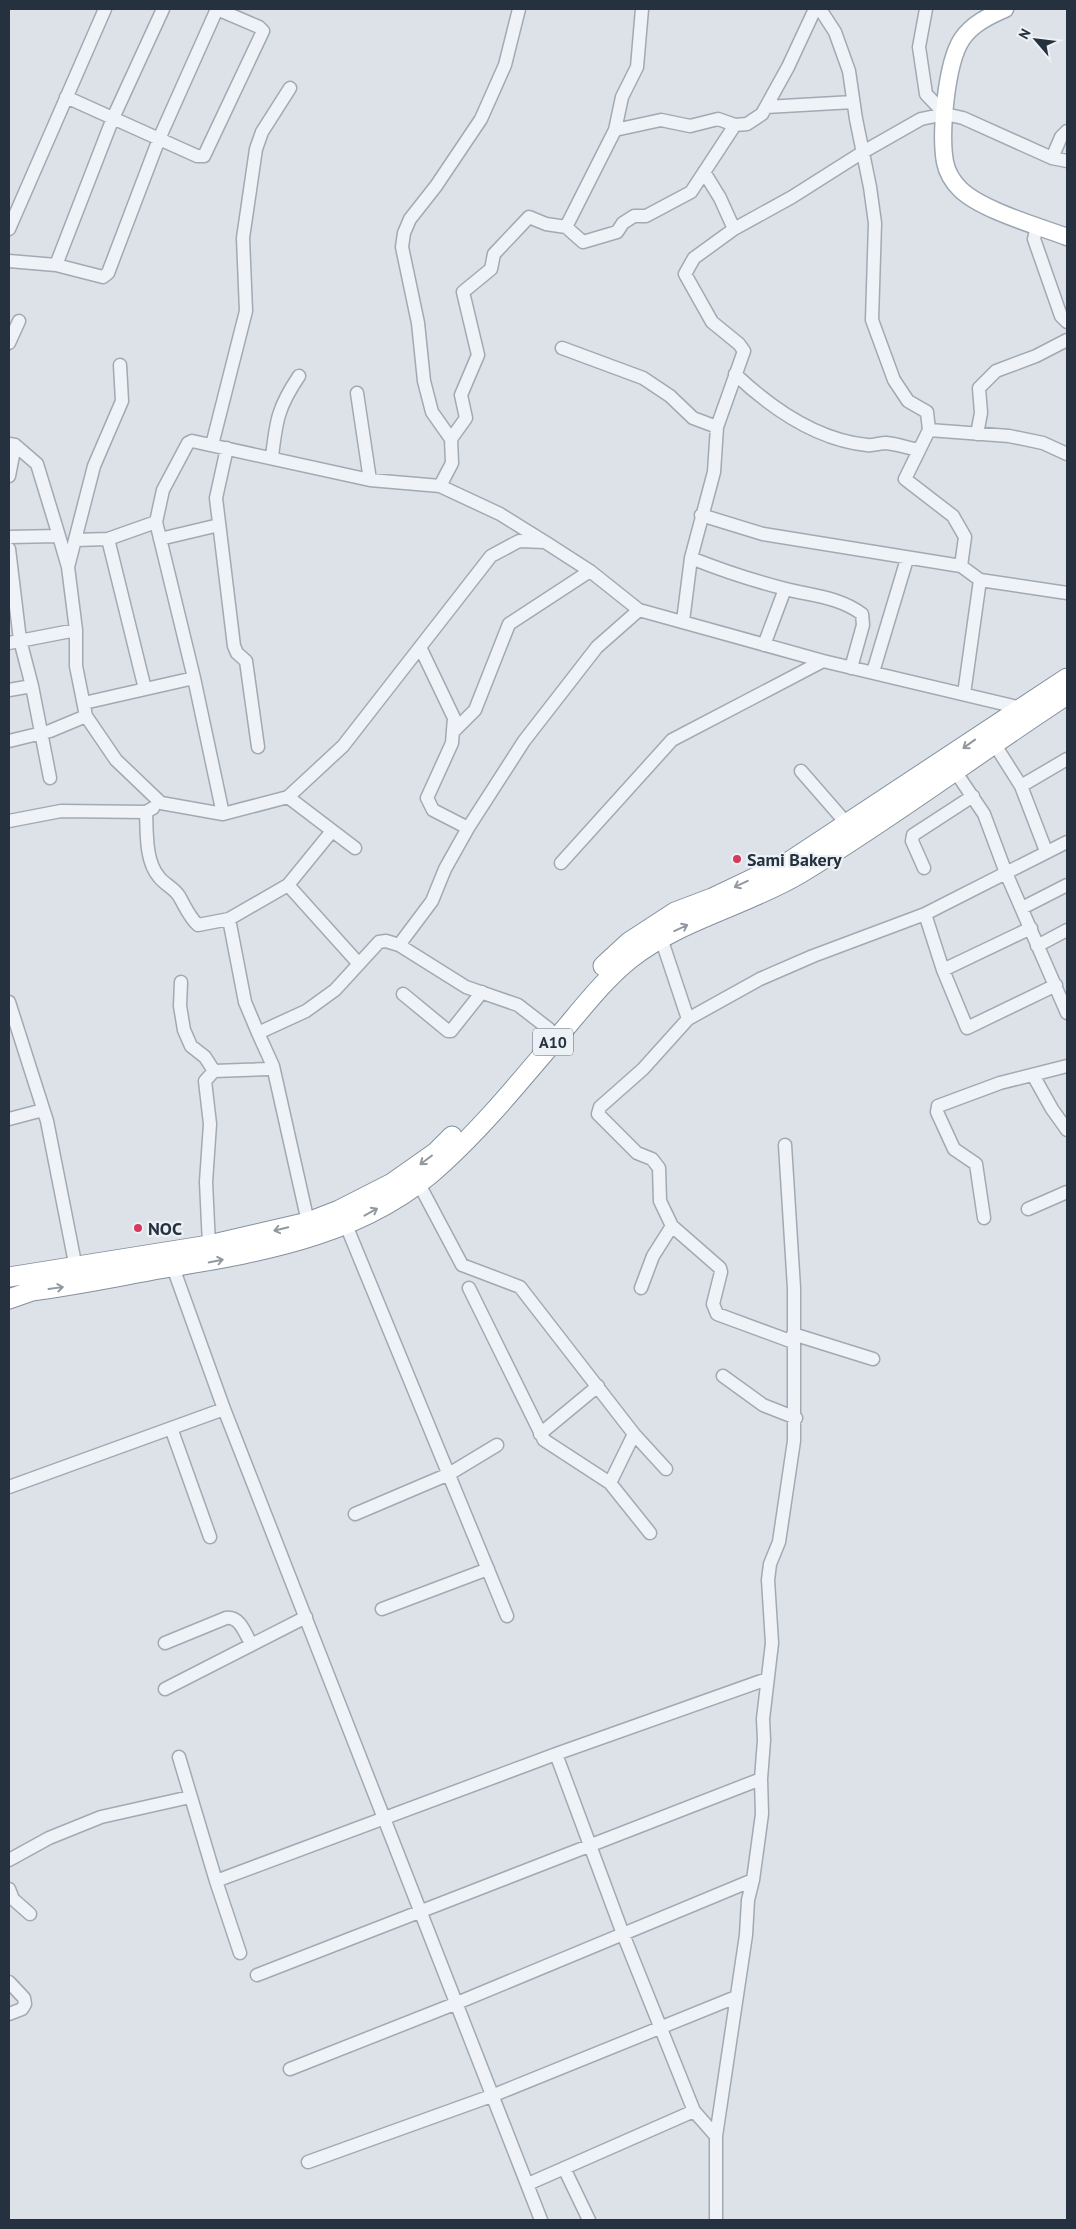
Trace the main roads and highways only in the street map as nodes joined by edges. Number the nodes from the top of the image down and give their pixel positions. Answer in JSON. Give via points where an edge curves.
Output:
{"nodes":[{"id":1,"x":1005,"y":9,"type":"edge"},
{"id":2,"x":1067,"y":237,"type":"edge"},
{"id":3,"x":1067,"y":678,"type":"edge"},
{"id":4,"x":1067,"y":695,"type":"edge"},
{"id":5,"x":990,"y":737,"type":"junction"},
{"id":6,"x":483,"y":1115,"type":"junction"},
{"id":7,"x":170,"y":1258,"type":"junction"},
{"id":8,"x":9,"y":1277,"type":"edge"},
{"id":9,"x":9,"y":1299,"type":"edge"}],
"edges":[{"from":1,"to":2,"type":"main road","via":[[980,21],[958,46],[950,74],[945,114],[945,164],[959,188],[968,196]]},
{"from":3,"to":5,"type":"highway","number":"A10","via":[[1021,708]]},
{"from":4,"to":5,"type":"highway","number":"A10"},
{"from":6,"to":5,"type":"highway","number":"A10","one_way":true,"via":[[630,959],[661,938],[798,875],[955,771]]},
{"from":5,"to":6,"type":"highway","number":"A10","one_way":true,"via":[[790,861],[675,912],[629,942],[599,970],[549,1029]]},
{"from":6,"to":7,"type":"highway","number":"A10","one_way":true,"via":[[416,1168],[367,1197],[308,1222],[209,1245]]},
{"from":7,"to":6,"type":"highway","number":"A10","one_way":true,"via":[[210,1262],[298,1242],[346,1225],[419,1184],[442,1165]]},
{"from":7,"to":8,"type":"highway","number":"A10"},
{"from":9,"to":7,"type":"highway","number":"A10","one_way":true}]}
